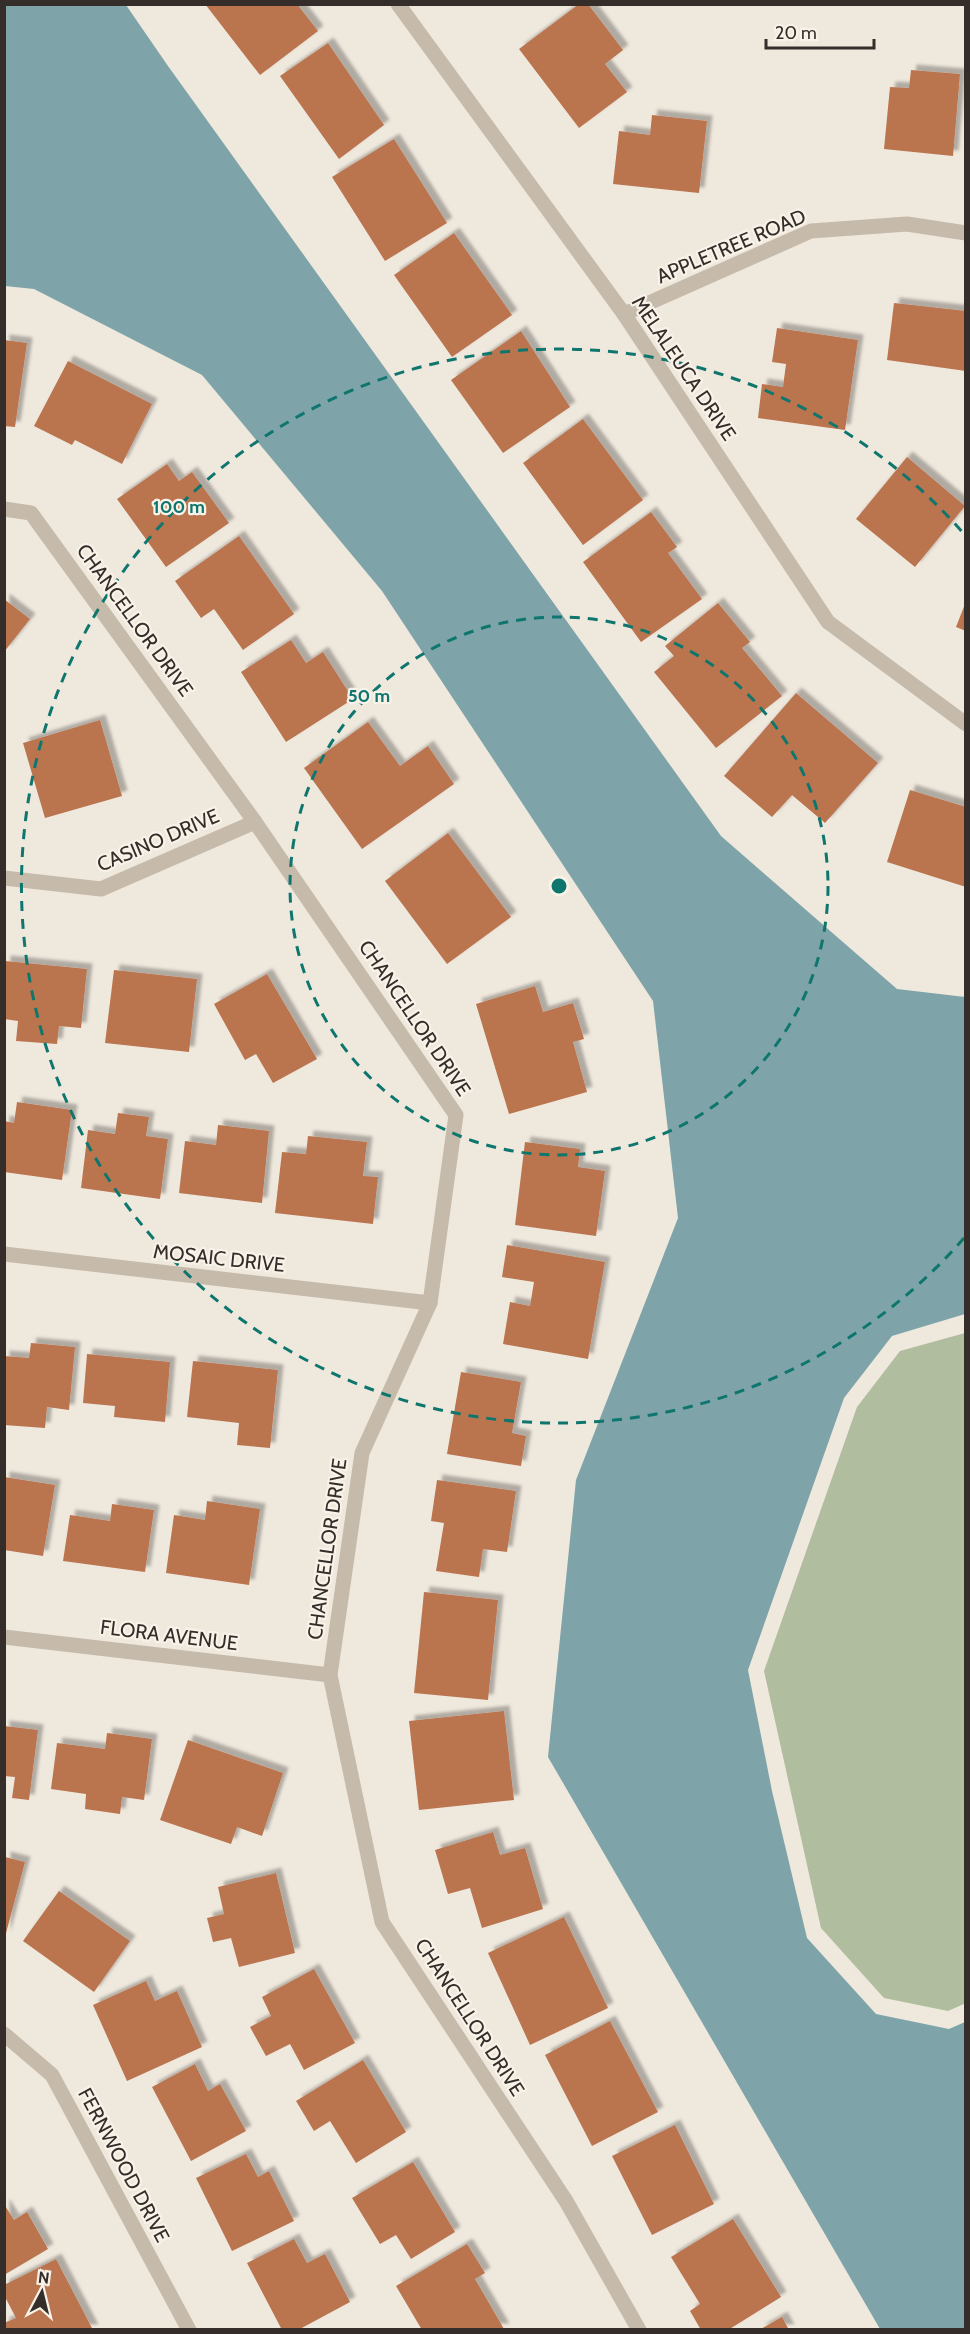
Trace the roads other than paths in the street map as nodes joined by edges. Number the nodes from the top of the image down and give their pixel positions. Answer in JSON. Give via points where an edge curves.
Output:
{"nodes":[{"id":1,"x":398,"y":4,"type":"edge"},
{"id":2,"x":966,"y":233,"type":"edge"},
{"id":3,"x":624,"y":314,"type":"junction"},
{"id":4,"x":4,"y":509,"type":"edge"},
{"id":5,"x":966,"y":724,"type":"edge"},
{"id":6,"x":255,"y":822,"type":"junction"},
{"id":7,"x":4,"y":878,"type":"edge"},
{"id":8,"x":4,"y":1254,"type":"edge"},
{"id":9,"x":430,"y":1303,"type":"junction"},
{"id":10,"x":4,"y":1637,"type":"edge"},
{"id":11,"x":330,"y":1675,"type":"junction"},
{"id":12,"x":4,"y":2034,"type":"edge"},
{"id":13,"x":189,"y":2330,"type":"edge"},
{"id":14,"x":639,"y":2330,"type":"edge"}],
"edges":[{"from":1,"to":3,"type":"street","name":"MELALEUCA DRIVE"},
{"from":2,"to":3,"type":"street","name":"APPLETREE ROAD","via":[[907,224],[811,231]]},
{"from":3,"to":5,"type":"street","name":"MELALEUCA DRIVE","via":[[828,622]]},
{"from":4,"to":6,"type":"street","name":"CHANCELLOR DRIVE","via":[[31,513]]},
{"from":6,"to":7,"type":"street","name":"CASINO DRIVE","via":[[101,889]]},
{"from":6,"to":9,"type":"street","name":"CHANCELLOR DRIVE","via":[[456,1114]]},
{"from":8,"to":9,"type":"street","name":"MOSAIC DRIVE"},
{"from":9,"to":11,"type":"street","name":"CHANCELLOR DRIVE","via":[[362,1453]]},
{"from":10,"to":11,"type":"street","name":"FLORA AVENUE"},
{"from":11,"to":14,"type":"street","name":"CHANCELLOR DRIVE","via":[[382,1922],[566,2201]]},
{"from":12,"to":13,"type":"street","name":"FERNWOOD DRIVE","via":[[52,2075]]}]}
